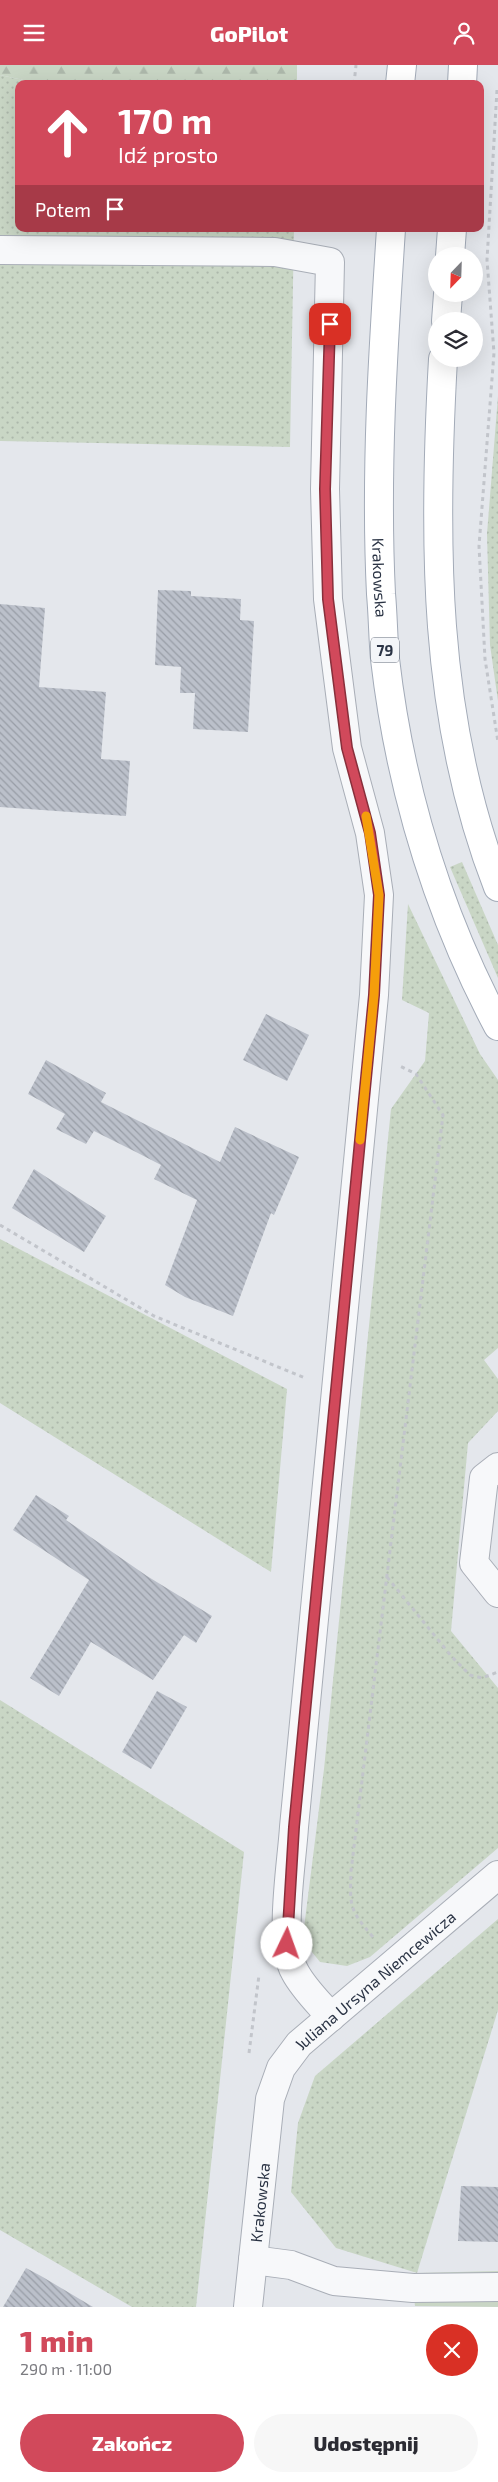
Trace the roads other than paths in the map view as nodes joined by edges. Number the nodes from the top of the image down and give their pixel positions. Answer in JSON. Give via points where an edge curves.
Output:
{"nodes":[{"id":1,"x":402,"y":65,"type":"edge"},
{"id":2,"x":463,"y":65,"type":"edge"},
{"id":3,"x":400,"y":80,"type":"edge"},
{"id":4,"x":462,"y":80,"type":"edge"},
{"id":5,"x":391,"y":232,"type":"edge"},
{"id":6,"x":452,"y":232,"type":"edge"},
{"id":7,"x":451,"y":247,"type":"edge"},
{"id":8,"x":0,"y":250,"type":"edge"},
{"id":9,"x":443,"y":367,"type":"edge"},
{"id":10,"x":498,"y":887,"type":"edge"},
{"id":11,"x":498,"y":1026,"type":"edge"},
{"id":12,"x":498,"y":1467,"type":"edge"},
{"id":13,"x":498,"y":1593,"type":"edge"},
{"id":14,"x":498,"y":1875,"type":"edge"},
{"id":15,"x":331,"y":2017,"type":"junction"},
{"id":16,"x":270,"y":2099,"type":"joint"},
{"id":17,"x":253,"y":2260,"type":"junction"},
{"id":18,"x":498,"y":2287,"type":"edge"},
{"id":19,"x":248,"y":2307,"type":"edge"}],
"edges":[{"from":1,"to":3,"type":"main road"},
{"from":2,"to":4,"type":"main road"},
{"from":5,"to":11,"type":"main road","name":"Krakowska","number":"79","via":[[379,409],[378,532],[385,658],[401,761],[432,877],[458,945]]},
{"from":6,"to":7,"type":"main road"},
{"from":8,"to":15,"type":"street","via":[[275,252],[330,261],[325,489],[328,599],[347,748],[370,833],[379,895],[374,995],[295,1817],[287,1944],[294,1972]]},
{"from":9,"to":10,"type":"main road","via":[[437,522],[445,667],[470,803]]},
{"from":12,"to":13,"type":"street","via":[[484,1478],[474,1563]]},
{"from":14,"to":15,"type":"street","name":"Juliana Ursyna Niemcewicza"},
{"from":15,"to":16,"type":"street","name":"Juliana Ursyna Niemcewicza","via":[[290,2055],[276,2079]]},
{"from":16,"to":17,"type":"street","name":"Krakowska"},
{"from":17,"to":18,"type":"street","via":[[291,2265],[334,2281],[413,2288]]},
{"from":17,"to":19,"type":"street","name":"Krakowska"}]}
